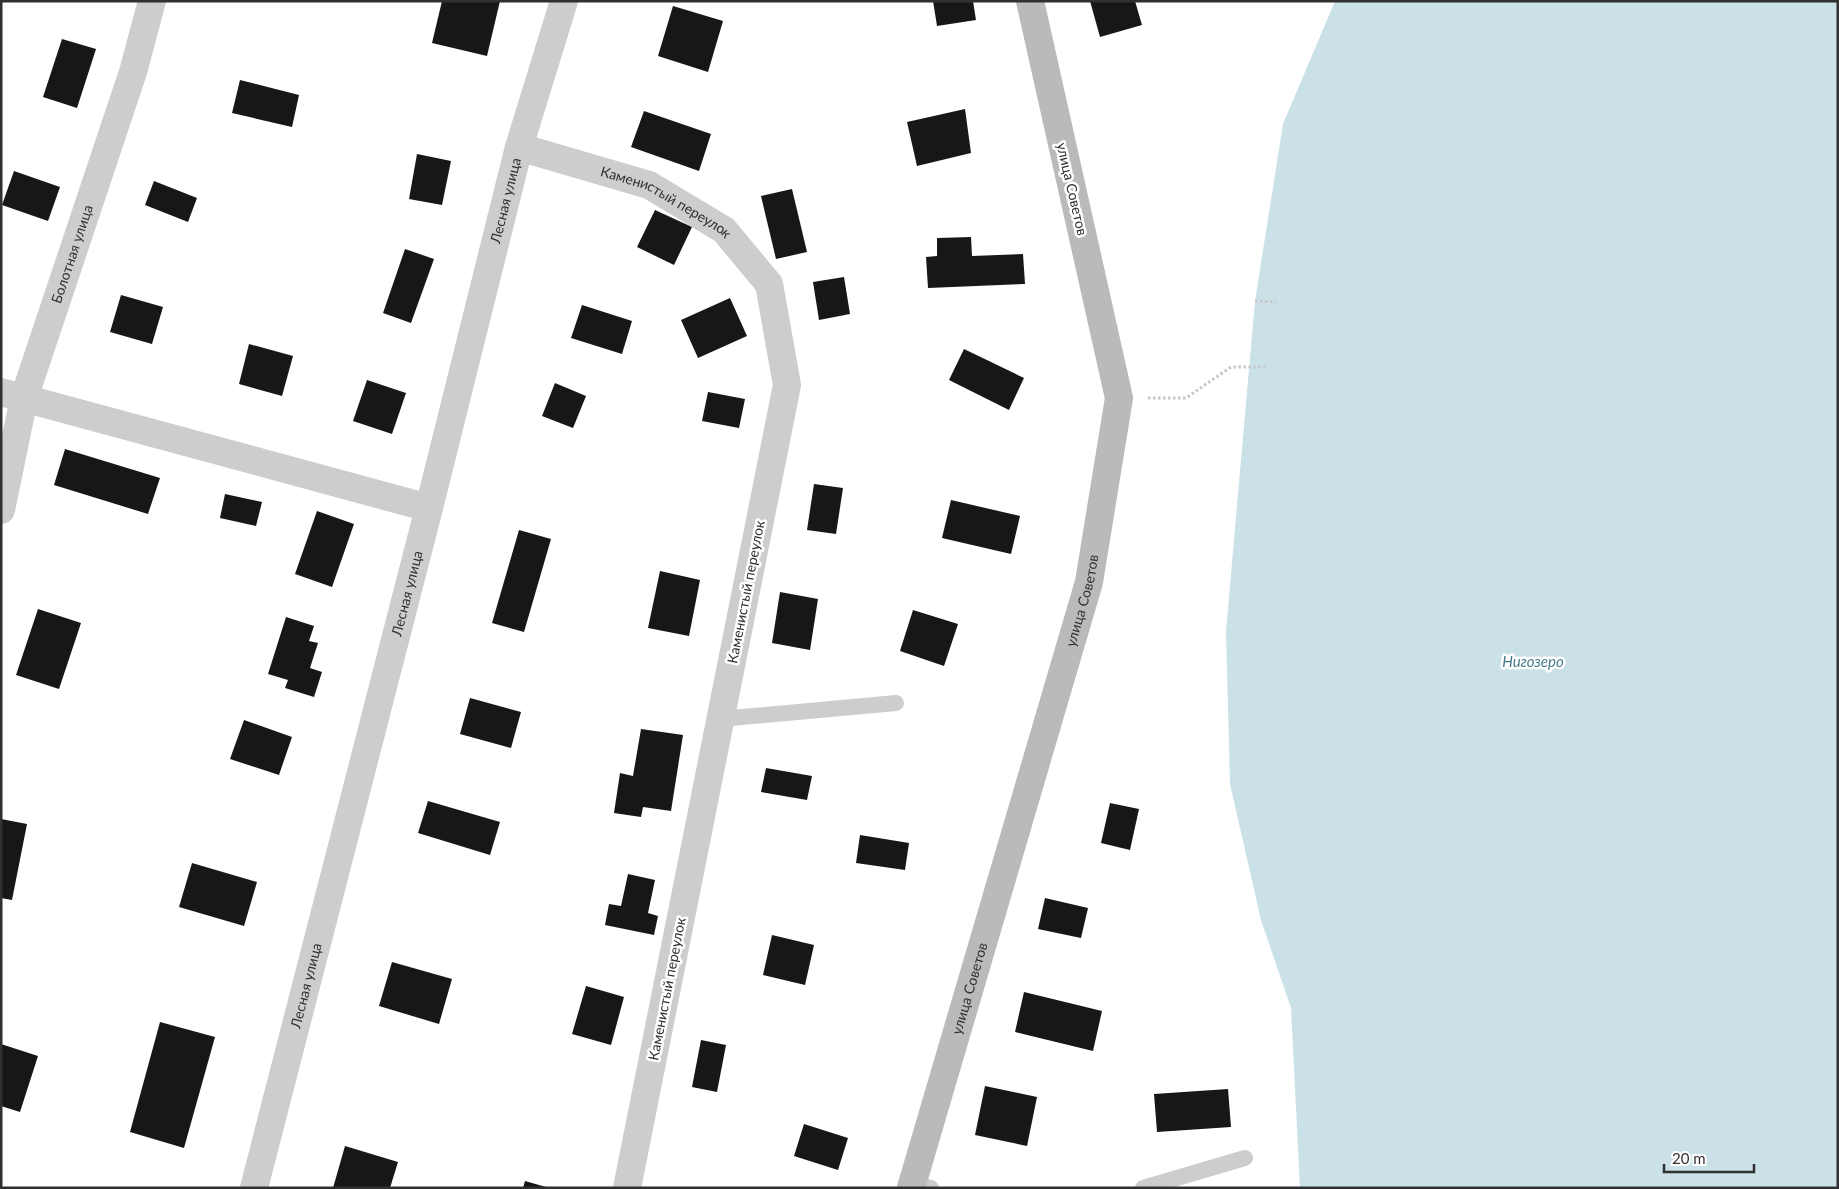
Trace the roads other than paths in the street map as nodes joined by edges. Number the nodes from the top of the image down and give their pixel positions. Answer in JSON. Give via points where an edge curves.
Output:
{"nodes":[{"id":1,"x":152,"y":1,"type":"edge"},
{"id":2,"x":564,"y":1,"type":"edge"},
{"id":3,"x":1030,"y":1,"type":"edge"},
{"id":4,"x":519,"y":147,"type":"junction"},
{"id":5,"x":13,"y":395,"type":"edge"},
{"id":6,"x":430,"y":508,"type":"junction"},
{"id":7,"x":1,"y":510,"type":"edge"},
{"id":8,"x":896,"y":703,"type":"dead end"},
{"id":9,"x":720,"y":719,"type":"junction"},
{"id":10,"x":1245,"y":1158,"type":"dead end"},
{"id":11,"x":918,"y":1186,"type":"edge"},
{"id":12,"x":254,"y":1188,"type":"edge"},
{"id":13,"x":627,"y":1188,"type":"edge"},
{"id":14,"x":1142,"y":1188,"type":"edge"}],
"edges":[{"from":1,"to":5,"type":"street","name":"Болотная улица","via":[[133,72]]},
{"from":2,"to":4,"type":"street","name":"Лесная улица"},
{"from":3,"to":11,"type":"main road","name":"улица Советов","via":[[1119,398],[1089,582]]},
{"from":4,"to":6,"type":"street","name":"Лесная улица"},
{"from":4,"to":9,"type":"street","name":"Каменистый переулок","via":[[649,185],[724,230],[769,284],[787,385]]},
{"from":5,"to":6,"type":"street"},
{"from":5,"to":7,"type":"street","name":"Болотная улица"},
{"from":6,"to":12,"type":"street","name":"Лесная улица"},
{"from":8,"to":9,"type":"lane"},
{"from":9,"to":13,"type":"street","name":"Каменистый переулок"},
{"from":10,"to":14,"type":"lane"}]}
